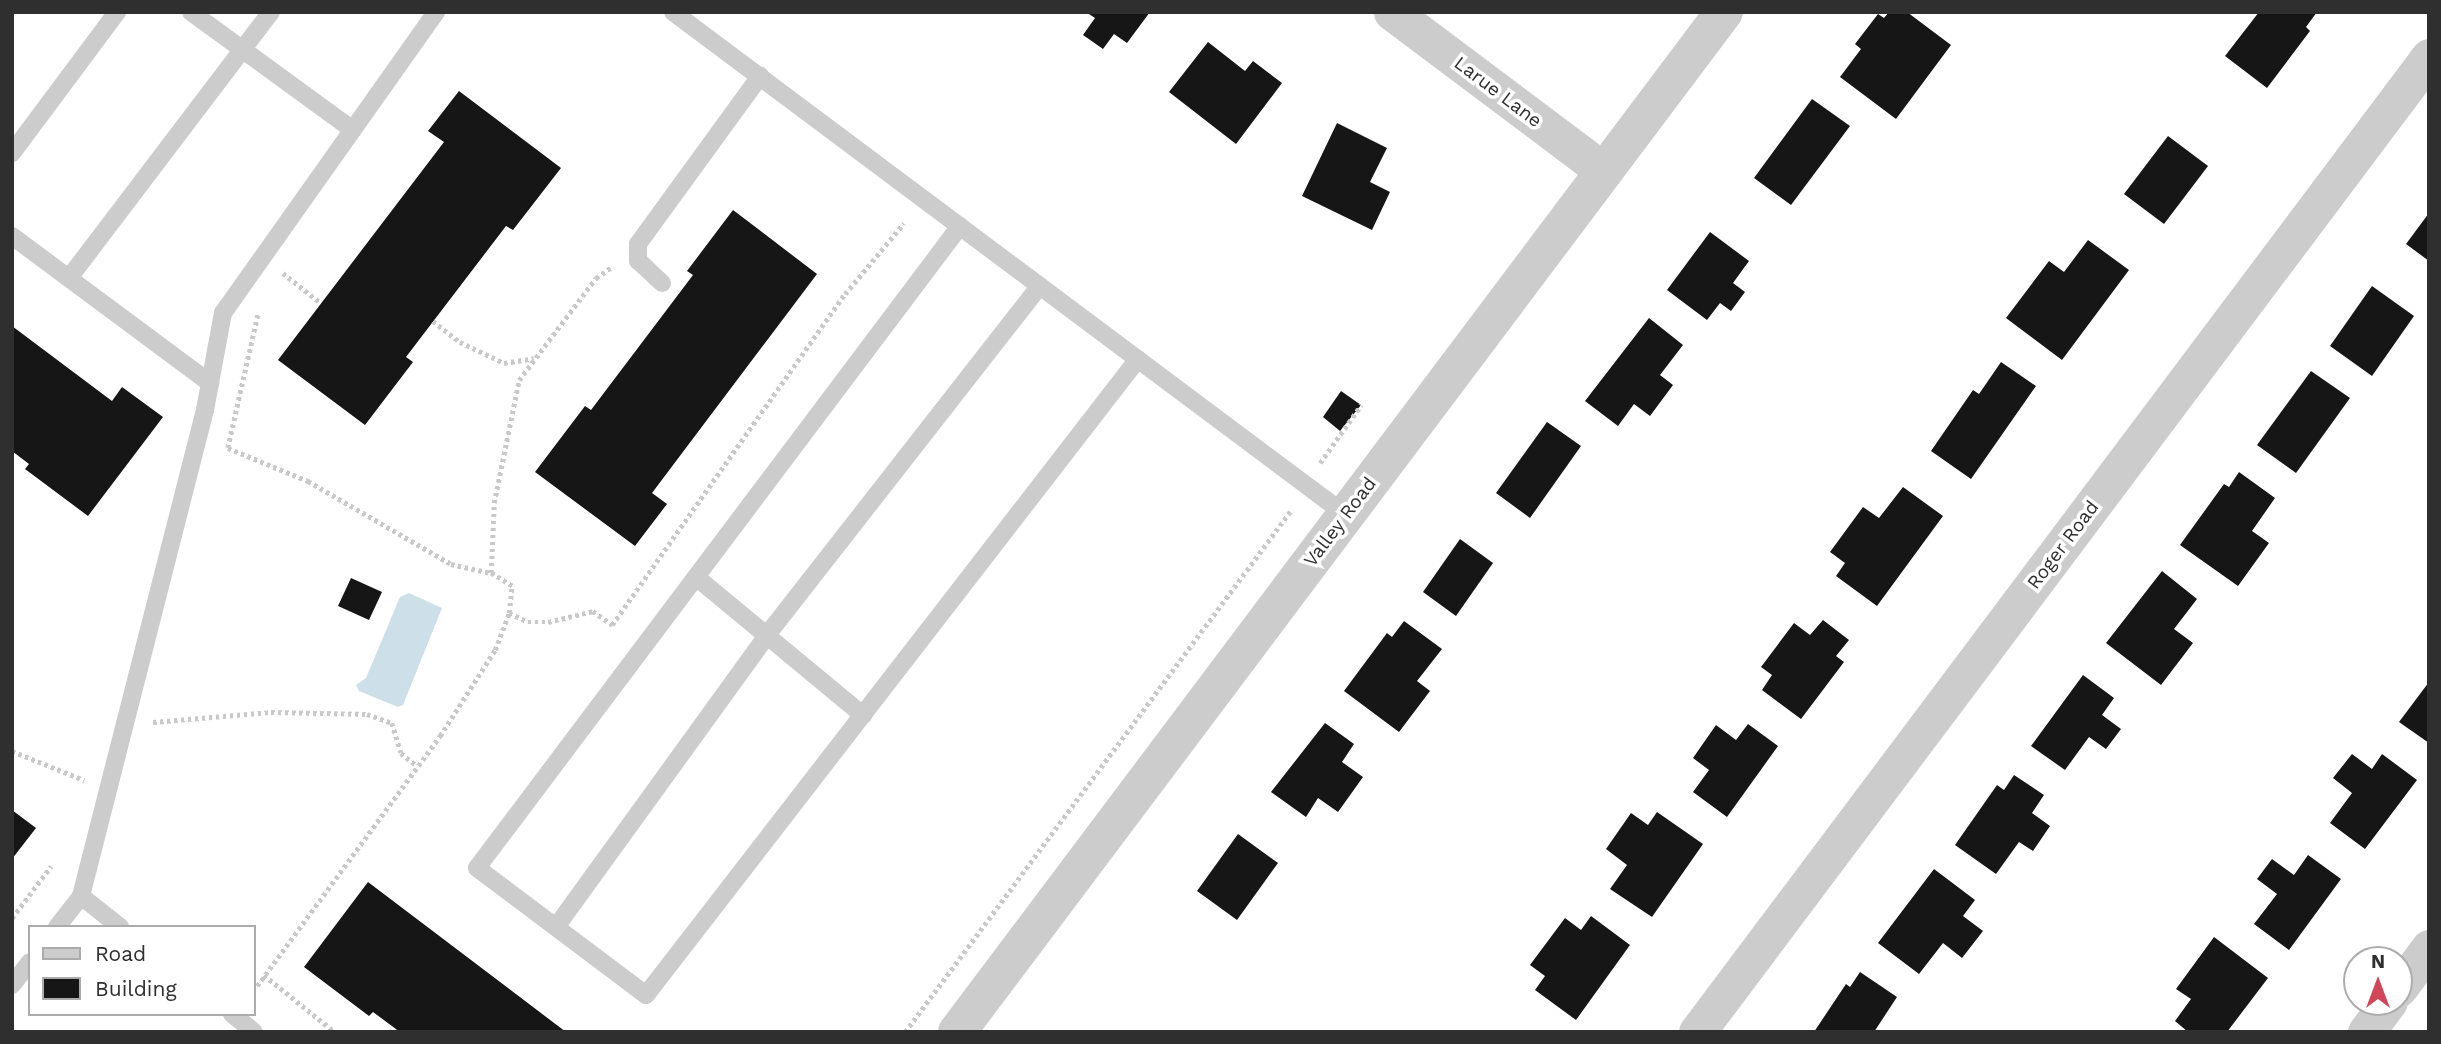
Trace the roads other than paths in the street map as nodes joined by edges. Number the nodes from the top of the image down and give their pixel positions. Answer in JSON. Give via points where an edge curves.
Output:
{"nodes":[{"id":1,"x":117,"y":12,"type":"edge"},
{"id":2,"x":191,"y":12,"type":"edge"},
{"id":3,"x":271,"y":12,"type":"edge"},
{"id":4,"x":436,"y":12,"type":"edge"},
{"id":5,"x":673,"y":12,"type":"edge"},
{"id":6,"x":1392,"y":12,"type":"edge"},
{"id":7,"x":1724,"y":12,"type":"edge"},
{"id":8,"x":243,"y":51,"type":"junction"},
{"id":9,"x":2429,"y":57,"type":"edge"},
{"id":10,"x":760,"y":76,"type":"junction"},
{"id":11,"x":353,"y":130,"type":"junction"},
{"id":12,"x":12,"y":153,"type":"edge"},
{"id":13,"x":1604,"y":172,"type":"junction"},
{"id":14,"x":960,"y":226,"type":"junction"},
{"id":15,"x":12,"y":236,"type":"edge"},
{"id":16,"x":69,"y":278,"type":"junction"},
{"id":17,"x":662,"y":283,"type":"dead end"},
{"id":18,"x":1040,"y":286,"type":"junction"},
{"id":19,"x":1138,"y":359,"type":"junction"},
{"id":20,"x":210,"y":383,"type":"junction"},
{"id":21,"x":1346,"y":515,"type":"junction"},
{"id":22,"x":696,"y":577,"type":"junction"},
{"id":23,"x":767,"y":635,"type":"junction"},
{"id":24,"x":863,"y":715,"type":"junction"},
{"id":25,"x":80,"y":896,"type":"junction"},
{"id":26,"x":58,"y":925,"type":"edge"},
{"id":27,"x":117,"y":925,"type":"edge"},
{"id":28,"x":556,"y":927,"type":"junction"},
{"id":29,"x":2429,"y":948,"type":"edge"},
{"id":30,"x":28,"y":965,"type":"edge"},
{"id":31,"x":2413,"y":969,"type":"edge"},
{"id":32,"x":12,"y":985,"type":"edge"},
{"id":33,"x":234,"y":1016,"type":"edge"},
{"id":34,"x":2378,"y":1016,"type":"edge"},
{"id":35,"x":254,"y":1032,"type":"edge"},
{"id":36,"x":957,"y":1032,"type":"edge"},
{"id":37,"x":1698,"y":1032,"type":"edge"},
{"id":38,"x":2366,"y":1032,"type":"edge"}],
"edges":[{"from":1,"to":12,"type":"lane"},
{"from":2,"to":8,"type":"lane"},
{"from":3,"to":8,"type":"lane"},
{"from":4,"to":11,"type":"lane"},
{"from":5,"to":10,"type":"lane"},
{"from":6,"to":13,"type":"street","name":"Larue Lane"},
{"from":7,"to":13,"type":"street","name":"Valley Road"},
{"from":8,"to":11,"type":"lane"},
{"from":8,"to":16,"type":"lane"},
{"from":9,"to":37,"type":"street","name":"Roger Road"},
{"from":10,"to":14,"type":"lane"},
{"from":10,"to":17,"type":"lane","via":[[638,244],[638,261]]},
{"from":11,"to":20,"type":"lane","via":[[223,313]]},
{"from":13,"to":21,"type":"street","name":"Valley Road"},
{"from":14,"to":18,"type":"lane"},
{"from":14,"to":22,"type":"lane"},
{"from":15,"to":16,"type":"lane"},
{"from":16,"to":20,"type":"lane"},
{"from":18,"to":19,"type":"lane"},
{"from":18,"to":23,"type":"lane"},
{"from":19,"to":21,"type":"lane"},
{"from":19,"to":24,"type":"lane"},
{"from":20,"to":25,"type":"lane"},
{"from":21,"to":36,"type":"street","name":"Valley Road"},
{"from":22,"to":23,"type":"lane"},
{"from":22,"to":28,"type":"lane","via":[[477,868]]},
{"from":23,"to":24,"type":"lane"},
{"from":23,"to":28,"type":"lane"},
{"from":24,"to":28,"type":"lane","via":[[646,995]]},
{"from":25,"to":26,"type":"lane"},
{"from":25,"to":27,"type":"lane"},
{"from":29,"to":31,"type":"street"},
{"from":30,"to":32,"type":"lane"},
{"from":33,"to":35,"type":"lane"},
{"from":34,"to":38,"type":"street"}]}
